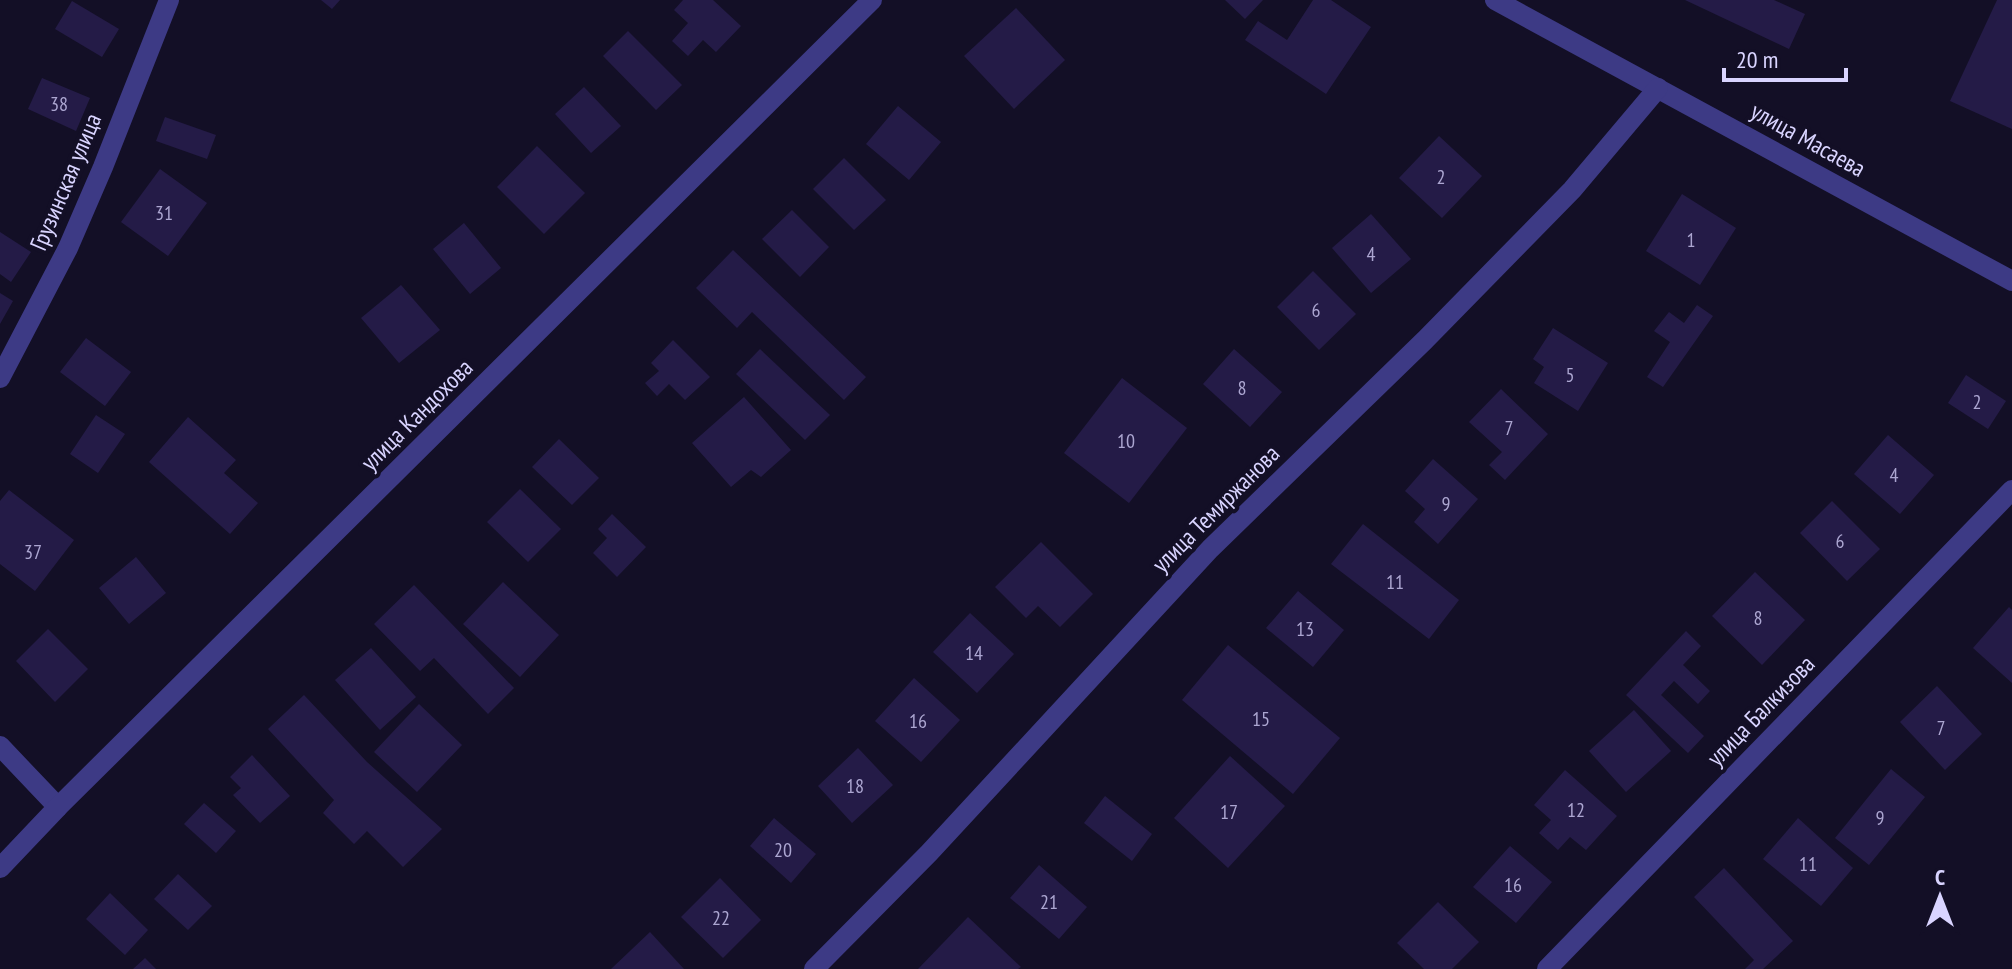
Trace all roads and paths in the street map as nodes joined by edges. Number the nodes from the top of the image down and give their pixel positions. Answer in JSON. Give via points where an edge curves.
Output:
{"nodes":[{"id":1,"x":169,"y":0,"type":"edge"},
{"id":2,"x":872,"y":0,"type":"edge"},
{"id":3,"x":1495,"y":0,"type":"edge"},
{"id":4,"x":1658,"y":88,"type":"junction"},
{"id":5,"x":2012,"y":281,"type":"edge"},
{"id":6,"x":0,"y":378,"type":"edge"},
{"id":7,"x":2012,"y":490,"type":"edge"},
{"id":8,"x":0,"y":746,"type":"edge"},
{"id":9,"x":58,"y":807,"type":"junction"},
{"id":10,"x":0,"y":868,"type":"edge"},
{"id":11,"x":814,"y":969,"type":"edge"},
{"id":12,"x":1547,"y":969,"type":"edge"}],
"edges":[{"from":1,"to":6,"type":"street","name":"Грузинская улица","via":[[68,248]]},
{"from":2,"to":9,"type":"street","name":"улица Кандохова"},
{"from":3,"to":4,"type":"street","name":"улица Масаева"},
{"from":4,"to":5,"type":"street","name":"улица Масаева"},
{"from":4,"to":11,"type":"street","name":"улица Темиржанова","via":[[1572,190],[1210,549],[929,853]]},
{"from":7,"to":12,"type":"street","name":"улица Балкизова"},
{"from":8,"to":9,"type":"street"},
{"from":9,"to":10,"type":"street","name":"улица Кандохова"}]}
